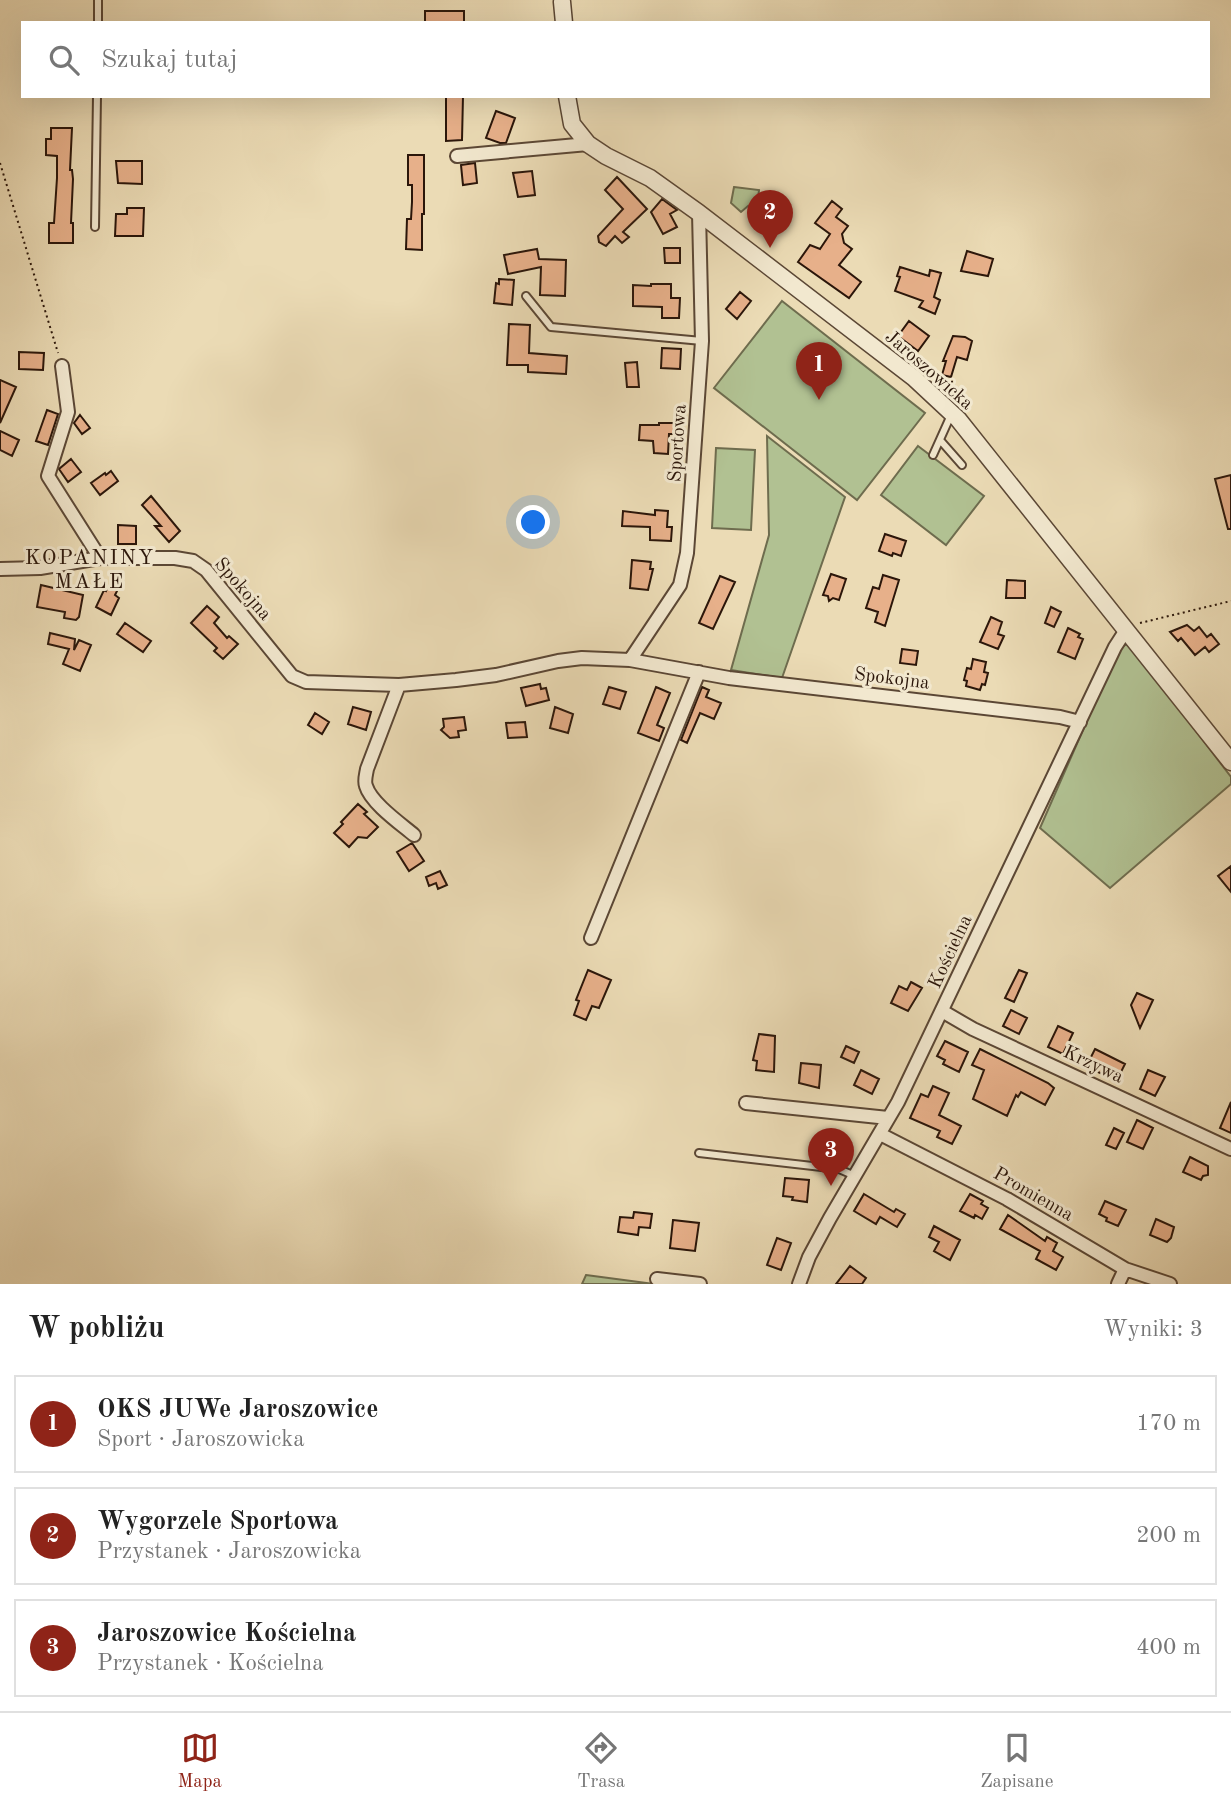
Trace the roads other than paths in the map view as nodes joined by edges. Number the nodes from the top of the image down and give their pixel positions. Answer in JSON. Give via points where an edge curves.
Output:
{"nodes":[{"id":1,"x":98,"y":0,"type":"edge"},
{"id":2,"x":562,"y":1,"type":"edge"},
{"id":3,"x":98,"y":21,"type":"edge"},
{"id":4,"x":564,"y":21,"type":"edge"},
{"id":5,"x":97,"y":98,"type":"edge"},
{"id":6,"x":567,"y":98,"type":"edge"},
{"id":7,"x":588,"y":144,"type":"junction"},
{"id":8,"x":457,"y":156,"type":"dead end"},
{"id":9,"x":699,"y":213,"type":"junction"},
{"id":10,"x":95,"y":227,"type":"dead end"},
{"id":11,"x":526,"y":296,"type":"dead end"},
{"id":12,"x":702,"y":341,"type":"junction"},
{"id":13,"x":62,"y":366,"type":"road end"},
{"id":14,"x":952,"y":413,"type":"junction"},
{"id":15,"x":940,"y":440,"type":"junction"},
{"id":16,"x":933,"y":455,"type":"dead end"},
{"id":17,"x":962,"y":465,"type":"dead end"},
{"id":18,"x":100,"y":558,"type":"junction"},
{"id":19,"x":0,"y":569,"type":"edge"},
{"id":20,"x":1126,"y":630,"type":"junction"},
{"id":21,"x":630,"y":660,"type":"junction"},
{"id":22,"x":698,"y":673,"type":"junction"},
{"id":23,"x":399,"y":685,"type":"junction"},
{"id":24,"x":1080,"y":722,"type":"junction"},
{"id":25,"x":1231,"y":762,"type":"edge"},
{"id":26,"x":414,"y":835,"type":"dead end"},
{"id":27,"x":591,"y":938,"type":"dead end"},
{"id":28,"x":942,"y":1011,"type":"junction"},
{"id":29,"x":746,"y":1102,"type":"dead end"},
{"id":30,"x":888,"y":1118,"type":"junction"},
{"id":31,"x":880,"y":1134,"type":"junction"},
{"id":32,"x":1231,"y":1149,"type":"edge"},
{"id":33,"x":699,"y":1153,"type":"dead end"},
{"id":34,"x":855,"y":1176,"type":"junction"},
{"id":35,"x":1125,"y":1269,"type":"junction"},
{"id":36,"x":657,"y":1279,"type":"dead end"},
{"id":37,"x":700,"y":1284,"type":"edge"},
{"id":38,"x":799,"y":1284,"type":"edge"},
{"id":39,"x":1118,"y":1284,"type":"edge"},
{"id":40,"x":1170,"y":1284,"type":"edge"}],
"edges":[{"from":1,"to":3,"type":"lane"},
{"from":2,"to":4,"type":"street"},
{"from":5,"to":10,"type":"lane"},
{"from":6,"to":7,"type":"street","name":"Jaroszowicka","via":[[572,124]]},
{"from":7,"to":8,"type":"street"},
{"from":7,"to":9,"type":"street","name":"Jaroszowicka","via":[[650,178]]},
{"from":9,"to":12,"type":"street","name":"Sportowa"},
{"from":9,"to":14,"type":"street","name":"Jaroszowicka","via":[[914,378]]},
{"from":11,"to":12,"type":"lane","via":[[551,327]]},
{"from":12,"to":21,"type":"street","name":"Sportowa","via":[[692,499],[680,585]]},
{"from":13,"to":18,"type":"street","via":[[68,412],[48,476]]},
{"from":14,"to":15,"type":"lane"},
{"from":14,"to":20,"type":"street","name":"Jaroszowicka"},
{"from":15,"to":16,"type":"lane"},
{"from":15,"to":17,"type":"lane"},
{"from":18,"to":19,"type":"street","name":"Spokojna"},
{"from":18,"to":23,"type":"street","name":"Spokojna","via":[[193,561],[206,570],[292,676],[306,682]]},
{"from":20,"to":24,"type":"street","name":"Kościelna"},
{"from":20,"to":25,"type":"street","name":"Jaroszowicka"},
{"from":21,"to":22,"type":"street","name":"Spokojna"},
{"from":21,"to":23,"type":"street","name":"Spokojna","via":[[582,657],[496,675]]},
{"from":22,"to":24,"type":"street","name":"Spokojna"},
{"from":22,"to":27,"type":"street"},
{"from":23,"to":26,"type":"street","via":[[364,783],[383,808]]},
{"from":24,"to":28,"type":"street","name":"Kościelna"},
{"from":28,"to":30,"type":"street","name":"Kościelna"},
{"from":28,"to":32,"type":"street","name":"Krzywa"},
{"from":29,"to":30,"type":"street"},
{"from":30,"to":31,"type":"street","name":"Kościelna"},
{"from":31,"to":34,"type":"street","name":"Kościelna"},
{"from":31,"to":35,"type":"street","name":"Promienna","via":[[1007,1199]]},
{"from":33,"to":34,"type":"lane","via":[[839,1169]]},
{"from":34,"to":38,"type":"street","name":"Kościelna","via":[[809,1257]]},
{"from":35,"to":39,"type":"street"},
{"from":35,"to":40,"type":"street","name":"Promienna"},
{"from":36,"to":37,"type":"street"}]}
